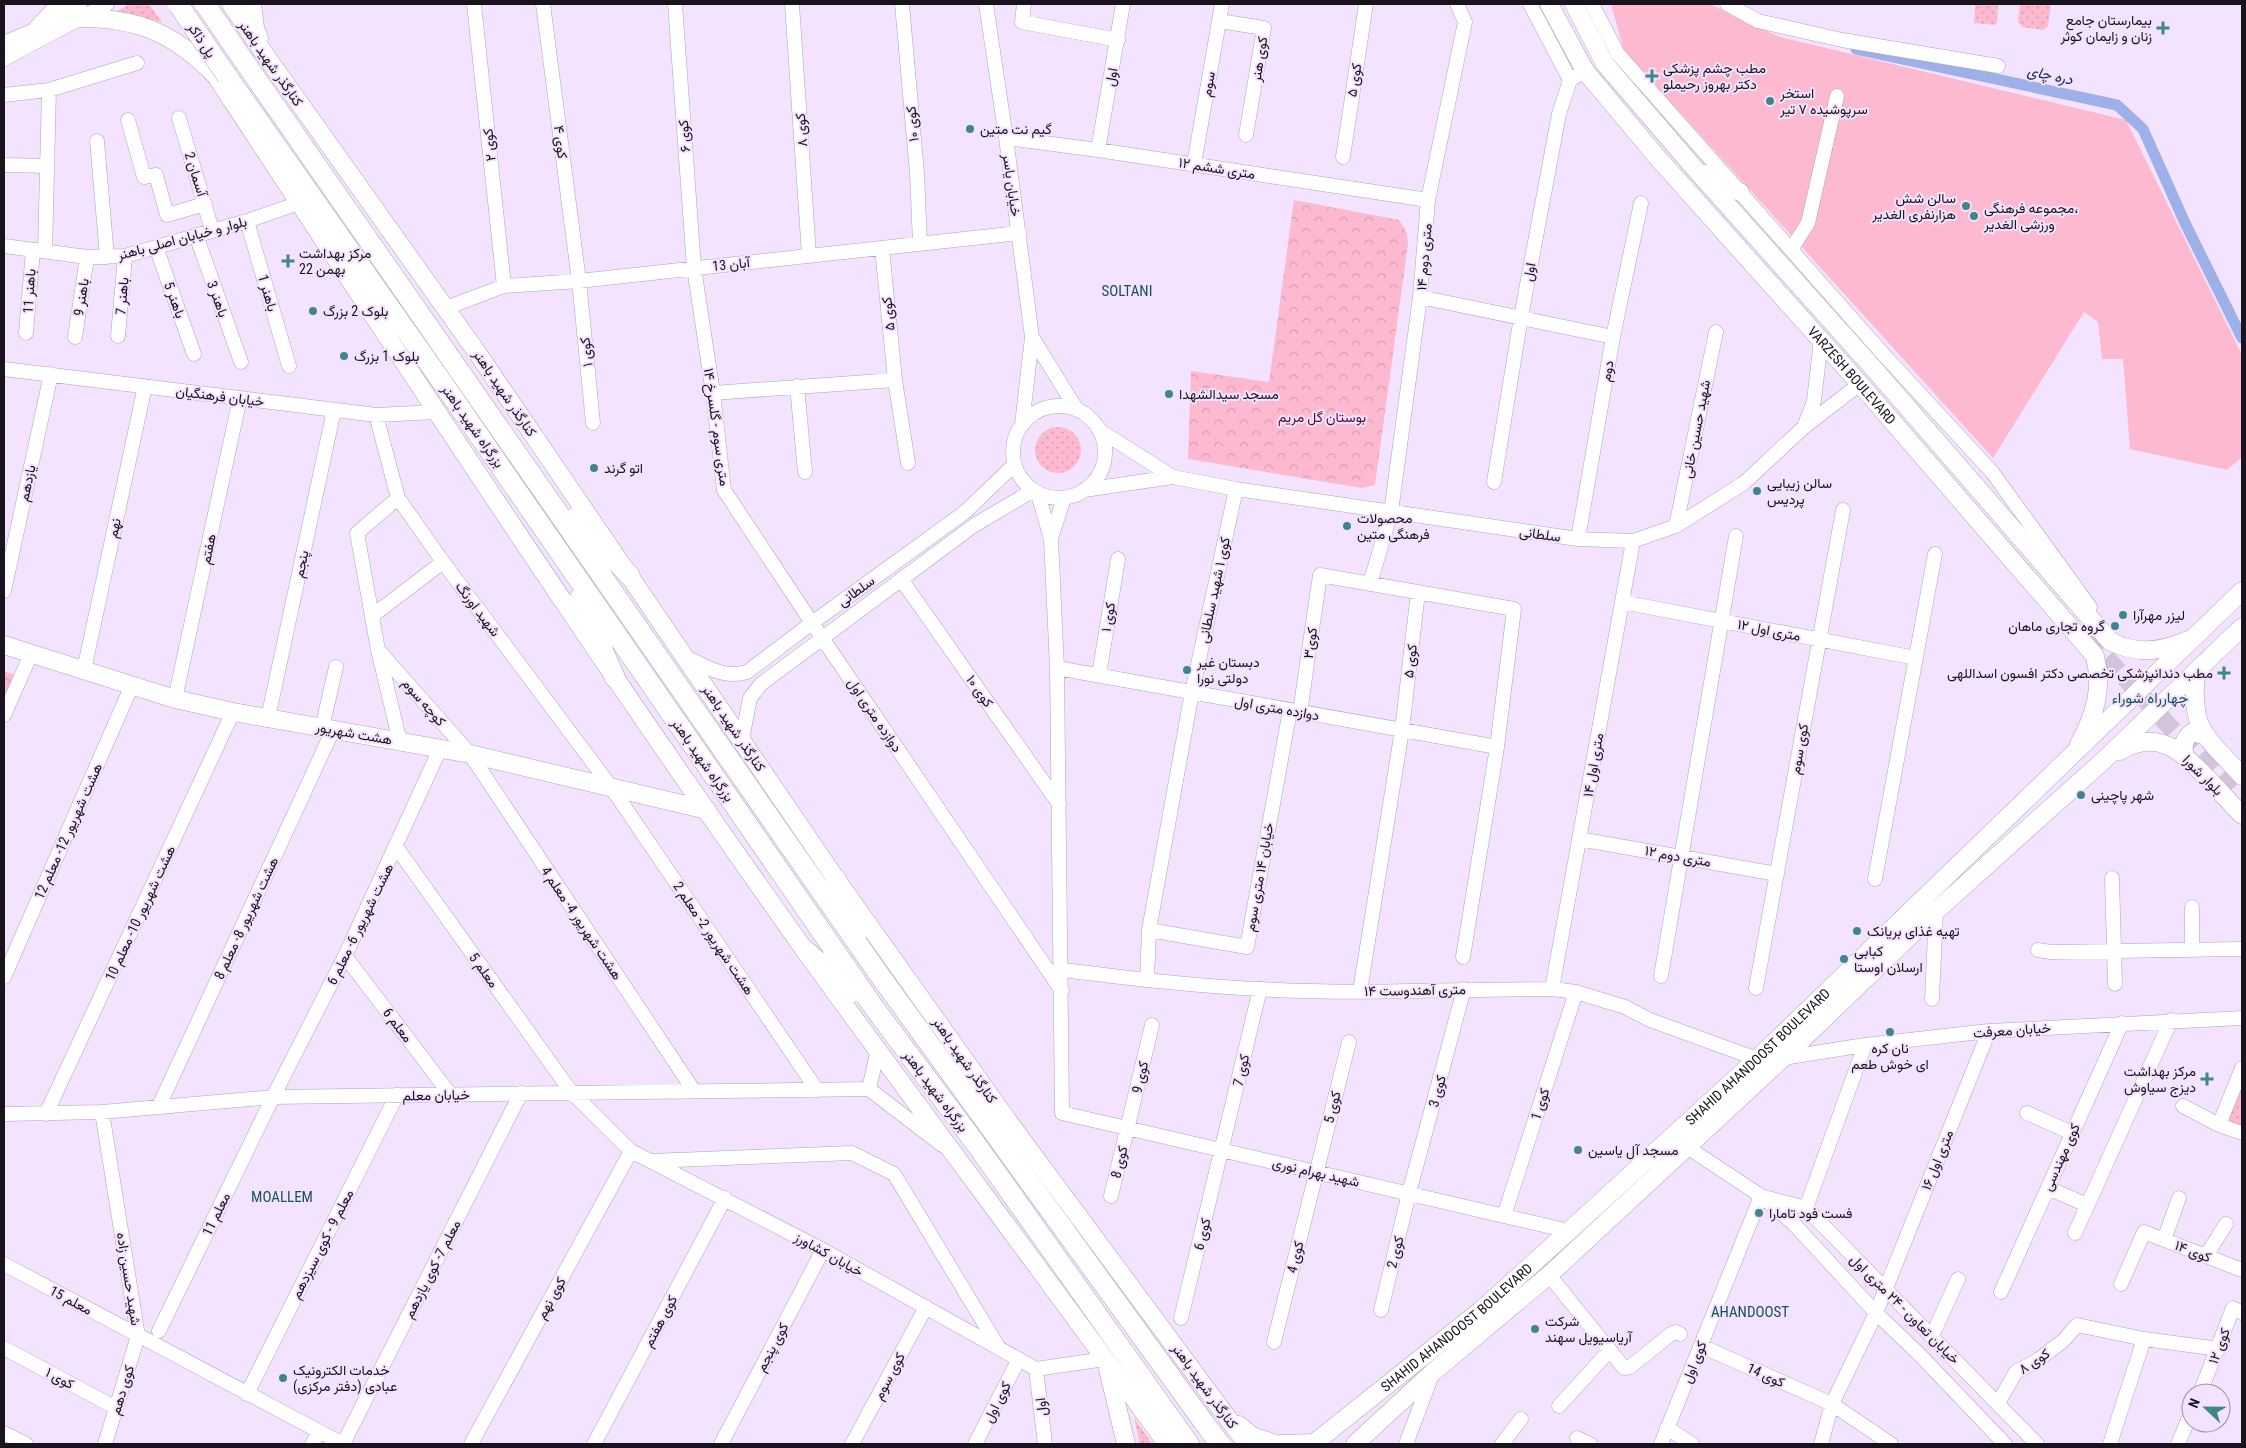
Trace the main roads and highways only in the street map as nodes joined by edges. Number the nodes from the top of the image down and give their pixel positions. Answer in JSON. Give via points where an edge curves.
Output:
{"nodes":[{"id":1,"x":61,"y":4,"type":"edge"},
{"id":2,"x":167,"y":4,"type":"edge"},
{"id":3,"x":178,"y":4,"type":"edge"},
{"id":4,"x":205,"y":4,"type":"edge"},
{"id":5,"x":231,"y":4,"type":"edge"},
{"id":6,"x":252,"y":4,"type":"edge"},
{"id":7,"x":1549,"y":4,"type":"edge"},
{"id":8,"x":1574,"y":4,"type":"edge"},
{"id":9,"x":81,"y":11,"type":"edge"},
{"id":10,"x":37,"y":29,"type":"road end"},
{"id":11,"x":268,"y":60,"type":"junction"},
{"id":12,"x":246,"y":64,"type":"joint"},
{"id":13,"x":221,"y":76,"type":"junction"},
{"id":14,"x":1696,"y":170,"type":"junction"},
{"id":15,"x":1740,"y":192,"type":"road end"},
{"id":16,"x":533,"y":475,"type":"junction"},
{"id":17,"x":561,"y":555,"type":"junction"},
{"id":18,"x":630,"y":576,"type":"junction"},
{"id":19,"x":2242,"y":591,"type":"edge"},
{"id":20,"x":2242,"y":627,"type":"edge"},
{"id":21,"x":2196,"y":637,"type":"junction"},
{"id":22,"x":2110,"y":641,"type":"junction"},
{"id":23,"x":4,"y":645,"type":"edge"},
{"id":24,"x":2095,"y":656,"type":"junction"},
{"id":25,"x":2196,"y":672,"type":"junction"},
{"id":26,"x":2159,"y":673,"type":"junction"},
{"id":27,"x":615,"y":678,"type":"junction"},
{"id":28,"x":2176,"y":691,"type":"junction"},
{"id":29,"x":2125,"y":706,"type":"junction"},
{"id":30,"x":2142,"y":724,"type":"junction"},
{"id":31,"x":2204,"y":734,"type":"junction"},
{"id":32,"x":2184,"y":754,"type":"junction"},
{"id":33,"x":2070,"y":759,"type":"junction"},
{"id":34,"x":2104,"y":760,"type":"junction"},
{"id":35,"x":2242,"y":776,"type":"edge"},
{"id":36,"x":707,"y":810,"type":"junction"},
{"id":37,"x":2242,"y":815,"type":"edge"},
{"id":38,"x":836,"y":879,"type":"junction"},
{"id":39,"x":806,"y":951,"type":"junction"},
{"id":40,"x":878,"y":973,"type":"junction"},
{"id":41,"x":875,"y":1009,"type":"junction"},
{"id":42,"x":1480,"y":1311,"type":"junction"},
{"id":43,"x":1491,"y":1325,"type":"junction"},
{"id":44,"x":1105,"y":1359,"type":"junction"},
{"id":45,"x":1224,"y":1411,"type":"junction"},
{"id":46,"x":1180,"y":1442,"type":"edge"},
{"id":47,"x":1313,"y":1443,"type":"edge"},
{"id":48,"x":1126,"y":1444,"type":"edge"},
{"id":49,"x":1218,"y":1444,"type":"edge"},
{"id":50,"x":1248,"y":1444,"type":"edge"},
{"id":51,"x":1276,"y":1444,"type":"edge"},
{"id":52,"x":1282,"y":1444,"type":"edge"},
{"id":53,"x":1355,"y":1444,"type":"edge"}],
"edges":[{"from":1,"to":10,"type":"main road"},
{"from":2,"to":13,"type":"main road"},
{"from":3,"to":13,"type":"highway","name":"پل ذاکر","bridge":true},
{"from":4,"to":12,"type":"highway","name":"پل ذاکر","bridge":true},
{"from":5,"to":11,"type":"main road","name":"کنارگذر شهید باهنر"},
{"from":6,"to":11,"type":"main road","via":[[255,28]]},
{"from":7,"to":24,"type":"main road","name":"VARZESH BOULEVARD","via":[[1577,75],[1657,157],[1821,340]]},
{"from":8,"to":14,"type":"main road","name":"VARZESH BOULEVARD","via":[[1605,64]]},
{"from":9,"to":13,"type":"main road","via":[[150,28],[174,40]]},
{"from":11,"to":13,"type":"main road","via":[[249,44],[225,46],[209,64]]},
{"from":11,"to":18,"type":"main road","name":"کنارگذر شهید باهنر","via":[[446,308]]},
{"from":12,"to":16,"type":"highway","name":"بزرگراه شهید باهنر"},
{"from":13,"to":17,"type":"highway","name":"بزرگراه شهید باهنر"},
{"from":13,"to":27,"type":"main road","via":[[299,203]]},
{"from":14,"to":15,"type":"main road"},
{"from":14,"to":22,"type":"main road","name":"VARZESH BOULEVARD"},
{"from":16,"to":18,"type":"highway"},
{"from":16,"to":40,"type":"highway","name":"بزرگراه شهید باهنر"},
{"from":17,"to":27,"type":"highway"},
{"from":17,"to":41,"type":"highway","name":"بزرگراه شهید باهنر"},
{"from":18,"to":38,"type":"main road","name":"کنارگذر شهید باهنر"},
{"from":19,"to":21,"type":"main road","name":"SHAHID AHANDOOST BOULEVARD"},
{"from":20,"to":25,"type":"main road","name":"SHAHID AHANDOOST BOULEVARD"},
{"from":21,"to":22,"type":"main road","name":"VARZESH BOULEVARD","via":[[2174,646],[2142,651],[2125,649]]},
{"from":21,"to":26,"type":"main road","name":"SHAHID AHANDOOST BOULEVARD"},
{"from":22,"to":24,"type":"main road","via":[[2112,652],[2109,656],[2100,659]]},
{"from":23,"to":36,"type":"main road","name":"هشت شهریور","via":[[175,699],[470,754]]},
{"from":24,"to":33,"type":"main road","via":[[2097,704],[2092,720]]},
{"from":25,"to":28,"type":"main road","name":"SHAHID AHANDOOST BOULEVARD"},
{"from":25,"to":31,"type":"main road","name":"بلوار شورا","via":[[2194,707]]},
{"from":26,"to":28,"type":"main road"},
{"from":26,"to":29,"type":"main road","name":"SHAHID AHANDOOST BOULEVARD"},
{"from":27,"to":36,"type":"main road"},
{"from":28,"to":30,"type":"main road","name":"SHAHID AHANDOOST BOULEVARD"},
{"from":29,"to":30,"type":"main road"},
{"from":29,"to":33,"type":"main road","name":"SHAHID AHANDOOST BOULEVARD"},
{"from":30,"to":34,"type":"main road","name":"SHAHID AHANDOOST BOULEVARD"},
{"from":31,"to":32,"type":"main road","via":[[2193,732],[2187,736]]},
{"from":31,"to":35,"type":"main road","name":"بلوار شورا"},
{"from":32,"to":34,"type":"main road","name":"بلوار شورا","via":[[2171,746],[2142,741]]},
{"from":32,"to":37,"type":"main road","name":"بلوار شورا"},
{"from":33,"to":42,"type":"main road","name":"SHAHID AHANDOOST BOULEVARD","via":[[1757,1059]]},
{"from":34,"to":43,"type":"main road","name":"SHAHID AHANDOOST BOULEVARD","via":[[1936,911],[1783,1058]]},
{"from":36,"to":39,"type":"main road"},
{"from":38,"to":40,"type":"highway"},
{"from":38,"to":45,"type":"main road","name":"کنارگذر شهید باهنر","via":[[1008,1121]]},
{"from":39,"to":41,"type":"highway"},
{"from":39,"to":44,"type":"main road"},
{"from":40,"to":49,"type":"highway","name":"بزرگراه شهید باهنر","bridge":true},
{"from":41,"to":46,"type":"highway","name":"بزرگراه شهید باهنر","via":[[973,1140]]},
{"from":42,"to":43,"type":"main road"},
{"from":42,"to":47,"type":"main road","name":"SHAHID AHANDOOST BOULEVARD"},
{"from":43,"to":53,"type":"main road","name":"SHAHID AHANDOOST BOULEVARD","via":[[1432,1373]]},
{"from":44,"to":46,"type":"main road"},
{"from":44,"to":48,"type":"main road"},
{"from":45,"to":49,"type":"main road","via":[[1225,1433]]},
{"from":45,"to":50,"type":"main road","name":"کنارگذر شهید باهنر"},
{"from":45,"to":51,"type":"main road","via":[[1252,1436]]},
{"from":47,"to":52,"type":"main road"}]}
